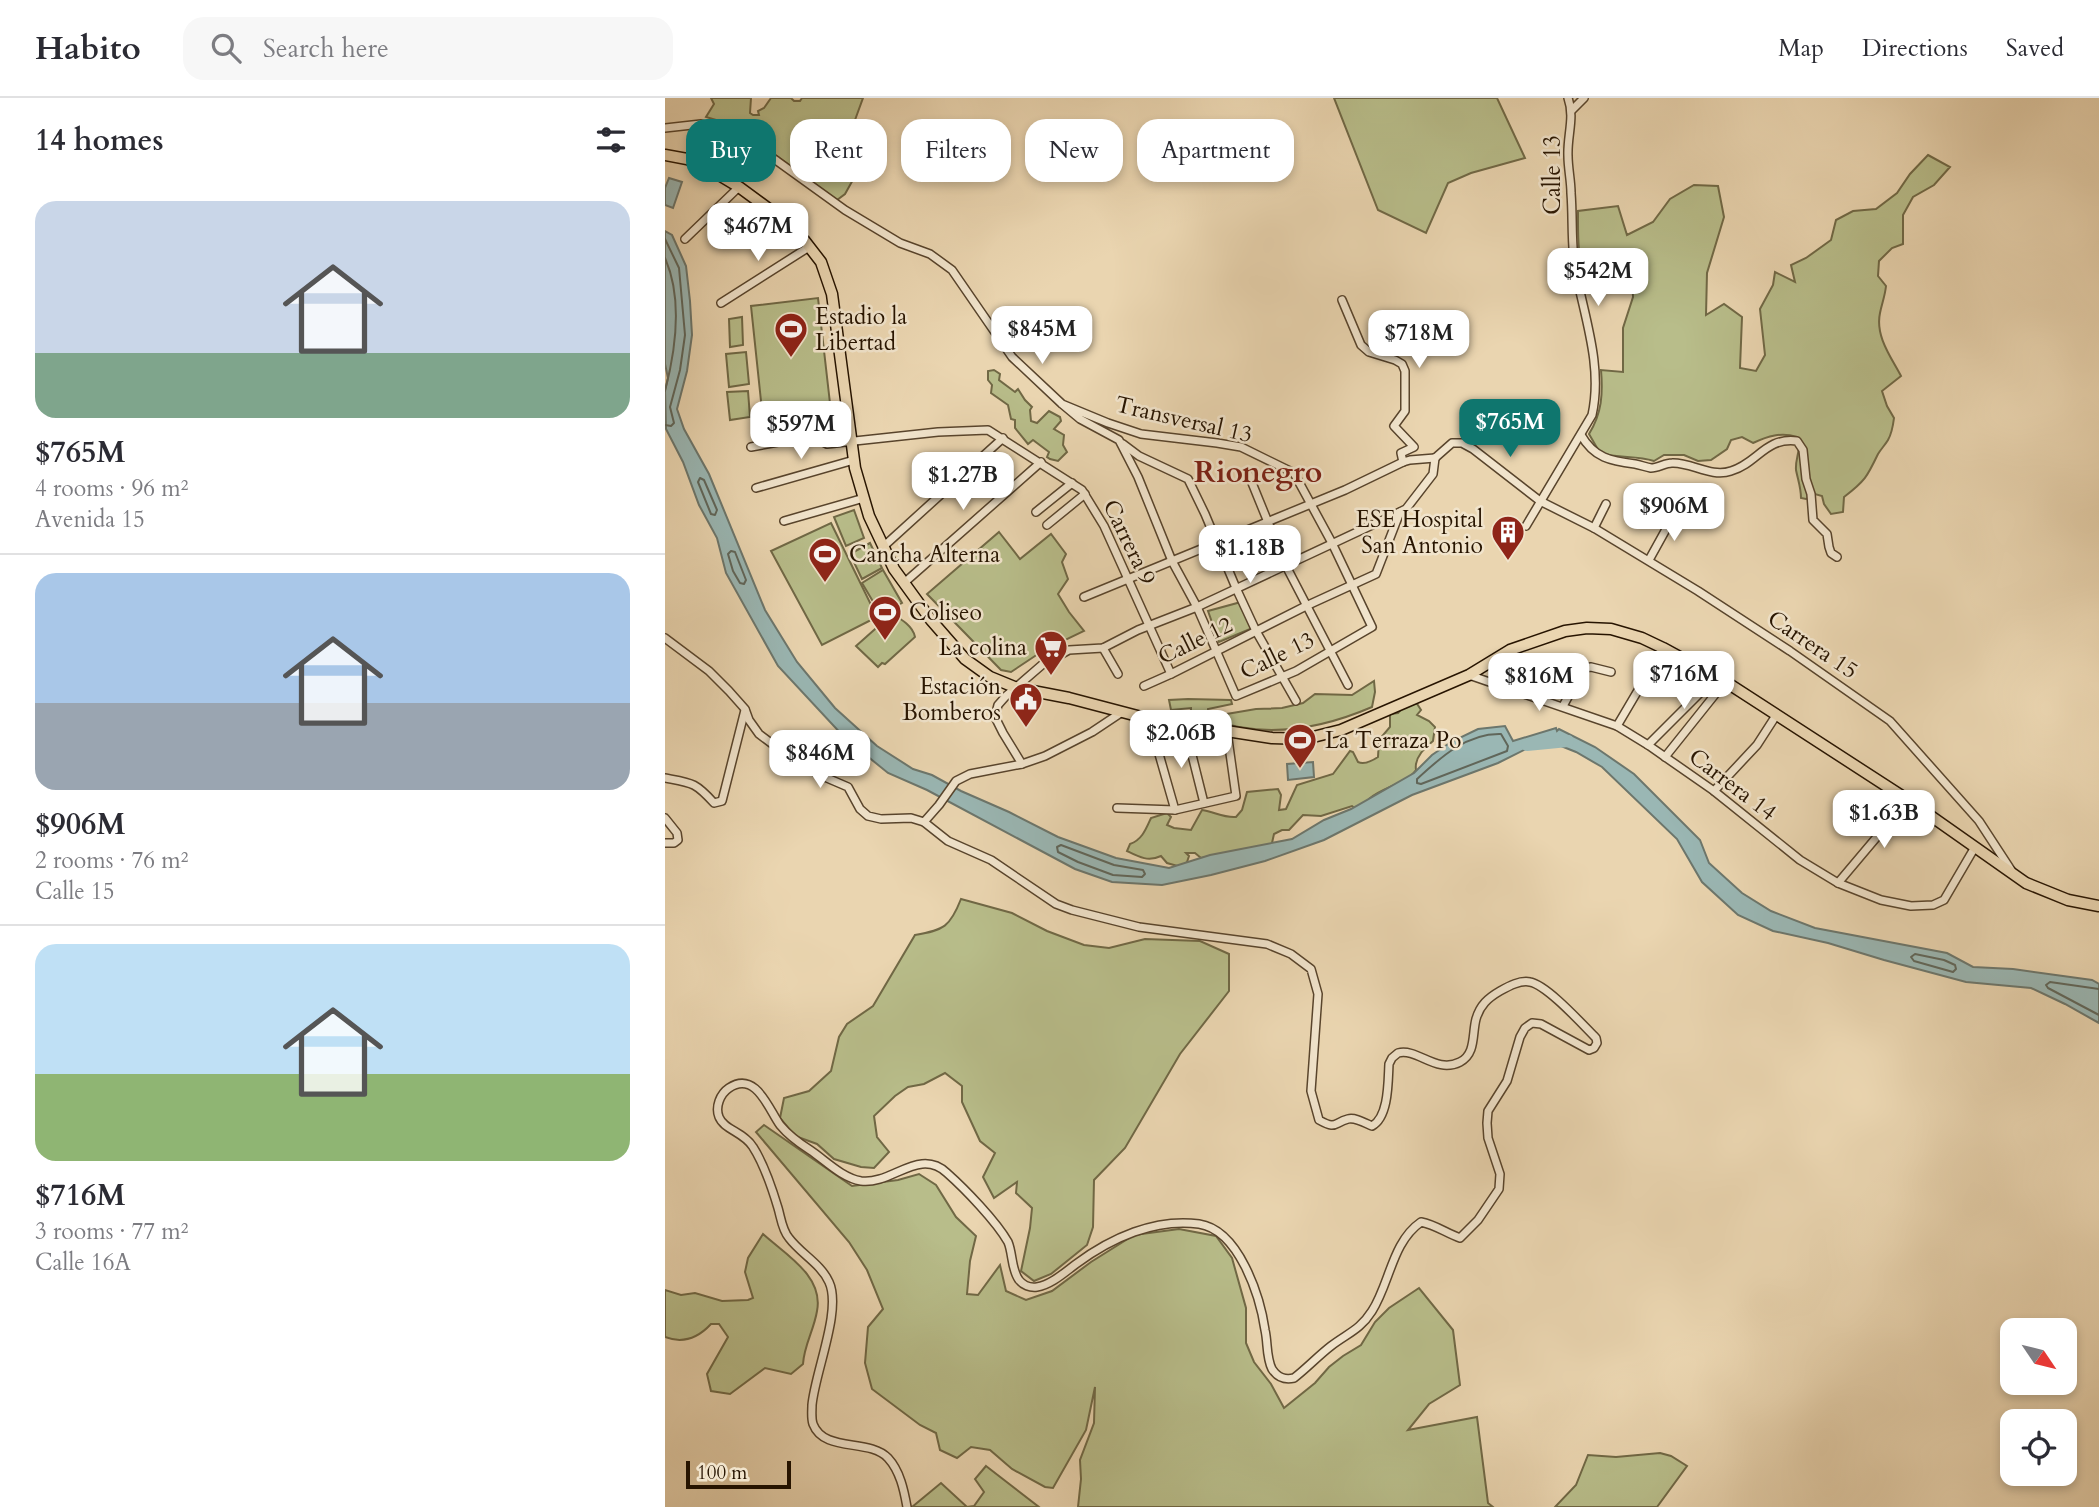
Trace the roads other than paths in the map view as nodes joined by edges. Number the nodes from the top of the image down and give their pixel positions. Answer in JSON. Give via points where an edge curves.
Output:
{"nodes":[{"id":1,"x":1568,"y":98,"type":"edge"},
{"id":2,"x":1584,"y":98,"type":"edge"},
{"id":3,"x":1572,"y":110,"type":"junction"},
{"id":4,"x":665,"y":128,"type":"edge"},
{"id":5,"x":665,"y":155,"type":"edge"},
{"id":6,"x":739,"y":187,"type":"junction"},
{"id":7,"x":685,"y":239,"type":"dead end"},
{"id":8,"x":809,"y":247,"type":"junction"},
{"id":9,"x":1342,"y":300,"type":"dead end"},
{"id":10,"x":721,"y":303,"type":"dead end"},
{"id":11,"x":1062,"y":404,"type":"junction"},
{"id":12,"x":1581,"y":435,"type":"junction"},
{"id":13,"x":1003,"y":438,"type":"junction"},
{"id":14,"x":1119,"y":440,"type":"junction"},
{"id":15,"x":851,"y":441,"type":"junction"},
{"id":16,"x":751,"y":447,"type":"dead end"},
{"id":17,"x":1435,"y":457,"type":"junction"},
{"id":18,"x":854,"y":460,"type":"junction"},
{"id":19,"x":1041,"y":462,"type":"junction"},
{"id":20,"x":1403,"y":462,"type":"junction"},
{"id":21,"x":1248,"y":473,"type":"dead end"},
{"id":22,"x":1072,"y":483,"type":"junction"},
{"id":23,"x":756,"y":488,"type":"dead end"},
{"id":24,"x":1085,"y":494,"type":"junction"},
{"id":25,"x":864,"y":498,"type":"junction"},
{"id":26,"x":1540,"y":501,"type":"junction"},
{"id":27,"x":1310,"y":503,"type":"junction"},
{"id":28,"x":1606,"y":504,"type":"dead end"},
{"id":29,"x":1036,"y":512,"type":"dead end"},
{"id":30,"x":1400,"y":512,"type":"junction"},
{"id":31,"x":1675,"y":513,"type":"dead end"},
{"id":32,"x":784,"y":521,"type":"dead end"},
{"id":33,"x":1268,"y":522,"type":"junction"},
{"id":34,"x":1047,"y":525,"type":"dead end"},
{"id":35,"x":1526,"y":526,"type":"dead end"},
{"id":36,"x":1594,"y":528,"type":"junction"},
{"id":37,"x":1218,"y":543,"type":"junction"},
{"id":38,"x":1332,"y":543,"type":"junction"},
{"id":39,"x":883,"y":547,"type":"junction"},
{"id":40,"x":1837,"y":558,"type":"dead end"},
{"id":41,"x":1649,"y":560,"type":"junction"},
{"id":42,"x":1172,"y":561,"type":"junction"},
{"id":43,"x":1285,"y":564,"type":"junction"},
{"id":44,"x":1128,"y":580,"type":"junction"},
{"id":45,"x":904,"y":583,"type":"junction"},
{"id":46,"x":1353,"y":586,"type":"junction"},
{"id":47,"x":1236,"y":588,"type":"junction"},
{"id":48,"x":1084,"y":597,"type":"dead end"},
{"id":49,"x":1306,"y":606,"type":"junction"},
{"id":50,"x":1197,"y":607,"type":"junction"},
{"id":51,"x":1149,"y":626,"type":"junction"},
{"id":52,"x":1256,"y":631,"type":"junction"},
{"id":53,"x":665,"y":638,"type":"edge"},
{"id":54,"x":1103,"y":648,"type":"junction"},
{"id":55,"x":1663,"y":648,"type":"junction"},
{"id":56,"x":1217,"y":651,"type":"junction"},
{"id":57,"x":1331,"y":651,"type":"junction"},
{"id":58,"x":1611,"y":672,"type":"dead end"},
{"id":59,"x":1118,"y":674,"type":"dead end"},
{"id":60,"x":1171,"y":674,"type":"junction"},
{"id":61,"x":1469,"y":675,"type":"junction"},
{"id":62,"x":1713,"y":675,"type":"junction"},
{"id":63,"x":1282,"y":677,"type":"junction"},
{"id":64,"x":1725,"y":682,"type":"junction"},
{"id":65,"x":1348,"y":685,"type":"dead end"},
{"id":66,"x":1144,"y":686,"type":"dead end"},
{"id":67,"x":1017,"y":688,"type":"junction"},
{"id":68,"x":1296,"y":701,"type":"dead end"},
{"id":69,"x":1563,"y":706,"type":"junction"},
{"id":70,"x":745,"y":709,"type":"junction"},
{"id":71,"x":1122,"y":712,"type":"junction"},
{"id":72,"x":1777,"y":714,"type":"junction"},
{"id":73,"x":1149,"y":719,"type":"junction"},
{"id":74,"x":1617,"y":726,"type":"junction"},
{"id":75,"x":1227,"y":732,"type":"junction"},
{"id":76,"x":1155,"y":739,"type":"junction"},
{"id":77,"x":1188,"y":742,"type":"junction"},
{"id":78,"x":1647,"y":745,"type":"junction"},
{"id":79,"x":1665,"y":757,"type":"junction"},
{"id":80,"x":1022,"y":764,"type":"junction"},
{"id":81,"x":665,"y":778,"type":"edge"},
{"id":82,"x":1714,"y":791,"type":"junction"},
{"id":83,"x":1908,"y":800,"type":"junction"},
{"id":84,"x":1204,"y":803,"type":"junction"},
{"id":85,"x":1118,"y":808,"type":"dead end"},
{"id":86,"x":1175,"y":810,"type":"junction"},
{"id":87,"x":665,"y":818,"type":"edge"},
{"id":88,"x":924,"y":822,"type":"junction"},
{"id":89,"x":665,"y":843,"type":"edge"},
{"id":90,"x":1975,"y":847,"type":"junction"},
{"id":91,"x":2015,"y":876,"type":"junction"},
{"id":92,"x":1838,"y":883,"type":"junction"},
{"id":93,"x":2099,"y":906,"type":"edge"},
{"id":94,"x":907,"y":1507,"type":"edge"}],
"edges":[{"from":1,"to":3,"type":"street","name":"Calle 13"},
{"from":2,"to":3,"type":"street"},
{"from":3,"to":12,"type":"street","name":"Calle 13","via":[[1568,154],[1571,234],[1597,395],[1593,415]]},
{"from":4,"to":11,"type":"street","via":[[701,124],[733,132],[845,211],[900,243],[930,254],[952,270],[1012,357]]},
{"from":5,"to":6,"type":"highway","via":[[704,166]]},
{"from":6,"to":7,"type":"street"},
{"from":6,"to":8,"type":"highway"},
{"from":8,"to":10,"type":"street"},
{"from":8,"to":15,"type":"highway","via":[[821,262],[832,293]]},
{"from":9,"to":20,"type":"street","via":[[1360,345],[1402,364],[1405,371],[1405,411],[1394,426],[1414,447],[1401,453]]},
{"from":11,"to":14,"type":"street"},
{"from":11,"to":27,"type":"street","name":"Transversal 13","via":[[1141,434],[1241,447],[1290,471]]},
{"from":12,"to":26,"type":"street","name":"Calle 13"},
{"from":12,"to":40,"type":"street","via":[[1591,450],[1614,462],[1652,468],[1671,463],[1721,473],[1744,466],[1783,439],[1797,442],[1803,450],[1813,520],[1827,534],[1831,553]]},
{"from":13,"to":15,"type":"street","name":"Carrera 9","via":[[988,430]]},
{"from":13,"to":19,"type":"street","name":"Carrera 9"},
{"from":13,"to":39,"type":"street"},
{"from":14,"to":37,"type":"street","via":[[1139,456],[1188,479]]},
{"from":14,"to":42,"type":"street"},
{"from":15,"to":16,"type":"street","via":[[827,444],[812,436]]},
{"from":15,"to":18,"type":"highway"},
{"from":17,"to":20,"type":"street"},
{"from":17,"to":26,"type":"street","name":"Carrera 15","via":[[1451,443],[1462,443]]},
{"from":17,"to":30,"type":"street","via":[[1433,474]]},
{"from":18,"to":23,"type":"street"},
{"from":18,"to":25,"type":"highway"},
{"from":19,"to":22,"type":"street","name":"Carrera 9"},
{"from":19,"to":45,"type":"street"},
{"from":20,"to":27,"type":"street"},
{"from":21,"to":33,"type":"street"},
{"from":22,"to":24,"type":"street","name":"Carrera 9"},
{"from":22,"to":29,"type":"street"},
{"from":24,"to":34,"type":"street"},
{"from":24,"to":44,"type":"street","name":"Carrera 9"},
{"from":25,"to":32,"type":"street"},
{"from":25,"to":39,"type":"highway"},
{"from":26,"to":35,"type":"street","name":"Calle 13"},
{"from":26,"to":36,"type":"street","name":"Carrera 15"},
{"from":27,"to":33,"type":"street"},
{"from":27,"to":38,"type":"street"},
{"from":28,"to":36,"type":"street"},
{"from":30,"to":38,"type":"street"},
{"from":30,"to":46,"type":"street","name":"Calle 12","via":[[1376,574]]},
{"from":31,"to":41,"type":"street"},
{"from":33,"to":37,"type":"street"},
{"from":33,"to":43,"type":"street"},
{"from":36,"to":41,"type":"street","name":"Carrera 15"},
{"from":37,"to":42,"type":"street"},
{"from":37,"to":47,"type":"street"},
{"from":38,"to":43,"type":"street"},
{"from":38,"to":46,"type":"street"},
{"from":39,"to":45,"type":"highway"},
{"from":41,"to":91,"type":"street","name":"Carrera 15","via":[[1890,721],[1979,821]]},
{"from":42,"to":44,"type":"street"},
{"from":42,"to":50,"type":"street"},
{"from":43,"to":47,"type":"street"},
{"from":43,"to":49,"type":"street"},
{"from":44,"to":48,"type":"street"},
{"from":44,"to":51,"type":"street","name":"Carrera 9"},
{"from":45,"to":67,"type":"highway","via":[[965,659],[990,677]]},
{"from":46,"to":49,"type":"street","name":"Calle 12"},
{"from":46,"to":57,"type":"street","name":"Calle 13","via":[[1372,627]]},
{"from":47,"to":50,"type":"street"},
{"from":47,"to":52,"type":"street"},
{"from":49,"to":52,"type":"street","name":"Calle 12"},
{"from":49,"to":57,"type":"street"},
{"from":50,"to":51,"type":"street"},
{"from":50,"to":56,"type":"street"},
{"from":51,"to":54,"type":"street"},
{"from":51,"to":60,"type":"street","name":"Carrera 9"},
{"from":52,"to":56,"type":"street","name":"Calle 12"},
{"from":52,"to":63,"type":"street"},
{"from":53,"to":70,"type":"street","via":[[709,670]]},
{"from":54,"to":59,"type":"street"},
{"from":54,"to":67,"type":"street","via":[[1069,650],[1043,664]]},
{"from":55,"to":61,"type":"highway","via":[[1611,629],[1565,631],[1510,650]]},
{"from":55,"to":62,"type":"highway"},
{"from":55,"to":74,"type":"street"},
{"from":56,"to":60,"type":"street","name":"Calle 12"},
{"from":56,"to":63,"type":"street","name":"Calle 13","via":[[1236,696]]},
{"from":57,"to":63,"type":"street","name":"Calle 13"},
{"from":57,"to":65,"type":"street"},
{"from":58,"to":69,"type":"street","via":[[1584,668]]},
{"from":60,"to":66,"type":"street","name":"Calle 12"},
{"from":61,"to":69,"type":"street","name":"Carrera 14"},
{"from":61,"to":75,"type":"highway","via":[[1341,730],[1305,739]]},
{"from":62,"to":64,"type":"highway"},
{"from":62,"to":78,"type":"street"},
{"from":63,"to":68,"type":"street"},
{"from":64,"to":72,"type":"highway"},
{"from":64,"to":79,"type":"street"},
{"from":67,"to":71,"type":"highway"},
{"from":67,"to":80,"type":"street","via":[[999,705],[995,717]]},
{"from":69,"to":74,"type":"street","name":"Carrera 14"},
{"from":70,"to":81,"type":"street","via":[[722,801],[714,803],[692,782]]},
{"from":70,"to":88,"type":"street","via":[[759,734],[820,775],[848,787],[868,816]]},
{"from":71,"to":73,"type":"highway"},
{"from":71,"to":80,"type":"street","via":[[1066,746]]},
{"from":72,"to":82,"type":"street","via":[[1758,745]]},
{"from":72,"to":83,"type":"highway"},
{"from":73,"to":75,"type":"highway"},
{"from":73,"to":76,"type":"street"},
{"from":74,"to":78,"type":"street","name":"Carrera 14"},
{"from":75,"to":77,"type":"street"},
{"from":75,"to":84,"type":"street","via":[[1236,796]]},
{"from":76,"to":77,"type":"street","via":[[1186,731]]},
{"from":76,"to":86,"type":"street"},
{"from":77,"to":84,"type":"street"},
{"from":78,"to":79,"type":"street","name":"Carrera 14"},
{"from":79,"to":82,"type":"street","name":"Carrera 14"},
{"from":80,"to":88,"type":"street","via":[[956,781]]},
{"from":82,"to":92,"type":"street","name":"Carrera 14","via":[[1800,860]]},
{"from":83,"to":90,"type":"highway"},
{"from":83,"to":92,"type":"street"},
{"from":84,"to":86,"type":"street"},
{"from":85,"to":86,"type":"street"},
{"from":87,"to":89,"type":"street","via":[[678,839]]},
{"from":88,"to":94,"type":"street","via":[[1056,904],[1139,927],[1267,944],[1311,969],[1318,994],[1311,1091],[1319,1120],[1329,1126],[1348,1119],[1372,1126],[1380,1121],[1389,1064],[1398,1053],[1445,1065],[1467,1058],[1480,1008],[1488,998],[1519,983],[1541,985],[1597,1043],[1589,1050],[1541,1024],[1525,1028],[1507,1081],[1489,1111],[1488,1138],[1500,1174],[1499,1189],[1489,1205],[1460,1238],[1433,1224],[1421,1222],[1411,1229],[1371,1314],[1358,1329],[1287,1380],[1272,1368],[1265,1328],[1244,1263],[1215,1229],[1182,1224],[1131,1233],[1103,1246],[1059,1277],[1037,1287],[1024,1285],[1017,1278],[1009,1245],[945,1171],[924,1163],[879,1180],[859,1181],[796,1142],[753,1087],[729,1087],[719,1099],[719,1119],[742,1134],[755,1150],[786,1235],[831,1284],[834,1300],[814,1387],[813,1425],[829,1440],[885,1455],[895,1469]]},
{"from":90,"to":91,"type":"highway"},
{"from":90,"to":92,"type":"street","name":"Carrera 14","via":[[1944,900],[1933,905],[1881,900]]},
{"from":91,"to":93,"type":"highway","via":[[2068,900]]}]}
